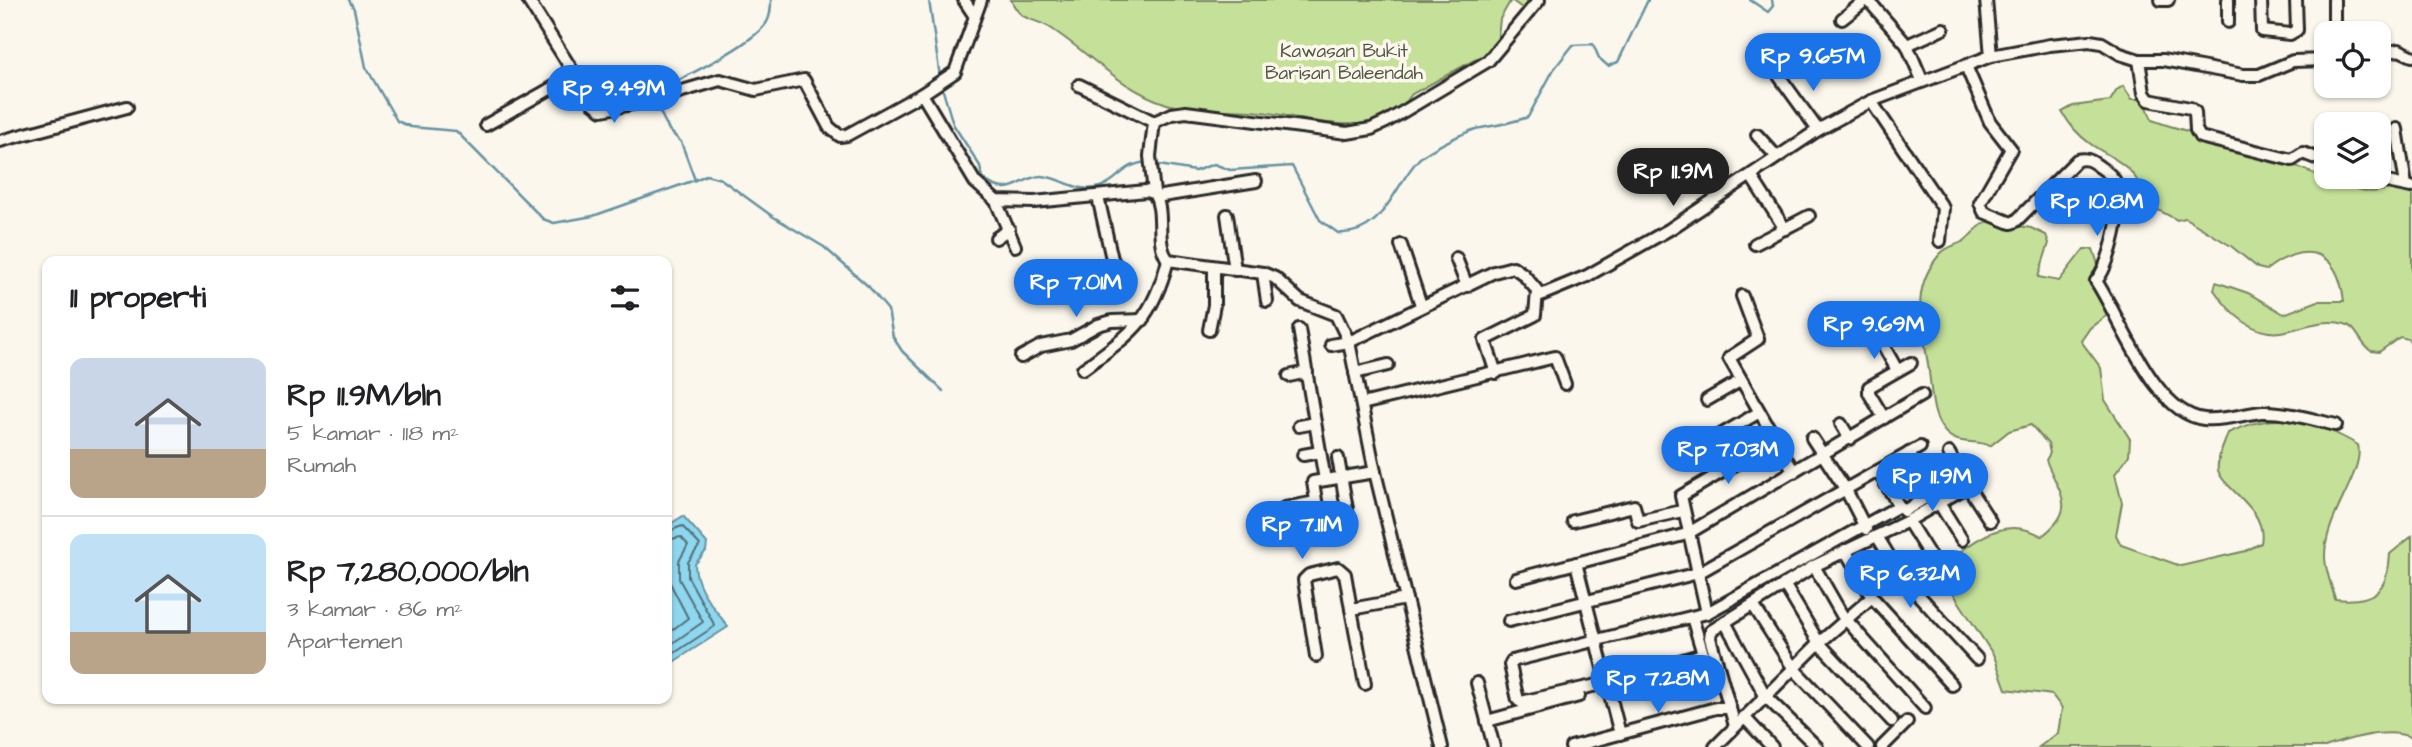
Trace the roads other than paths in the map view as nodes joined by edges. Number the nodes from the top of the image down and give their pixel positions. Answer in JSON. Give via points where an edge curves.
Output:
{"nodes":[{"id":1,"x":528,"y":0,"type":"edge"},
{"id":2,"x":964,"y":0,"type":"edge"},
{"id":3,"x":981,"y":0,"type":"edge"},
{"id":4,"x":1539,"y":0,"type":"edge"},
{"id":5,"x":1867,"y":0,"type":"edge"},
{"id":6,"x":1986,"y":0,"type":"edge"},
{"id":7,"x":2161,"y":0,"type":"edge"},
{"id":8,"x":2168,"y":0,"type":"edge"},
{"id":9,"x":2228,"y":0,"type":"edge"},
{"id":10,"x":2261,"y":0,"type":"edge"},
{"id":11,"x":2296,"y":0,"type":"edge"},
{"id":12,"x":2334,"y":0,"type":"edge"},
{"id":13,"x":974,"y":15,"type":"junction"},
{"id":14,"x":1842,"y":19,"type":"dead end"},
{"id":15,"x":2334,"y":21,"type":"edge"},
{"id":16,"x":2228,"y":22,"type":"dead end"},
{"id":17,"x":1943,"y":29,"type":"dead end"},
{"id":18,"x":1907,"y":45,"type":"junction"},
{"id":19,"x":2391,"y":52,"type":"edge"},
{"id":20,"x":1992,"y":56,"type":"junction"},
{"id":21,"x":2412,"y":56,"type":"edge"},
{"id":22,"x":2139,"y":60,"type":"junction"},
{"id":23,"x":2314,"y":61,"type":"edge"},
{"id":24,"x":1966,"y":66,"type":"junction"},
{"id":25,"x":575,"y":75,"type":"junction"},
{"id":26,"x":1779,"y":76,"type":"dead end"},
{"id":27,"x":1922,"y":80,"type":"junction"},
{"id":28,"x":1079,"y":85,"type":"dead end"},
{"id":29,"x":922,"y":94,"type":"junction"},
{"id":30,"x":1871,"y":101,"type":"junction"},
{"id":31,"x":127,"y":107,"type":"dead end"},
{"id":32,"x":1154,"y":122,"type":"junction"},
{"id":33,"x":485,"y":125,"type":"dead end"},
{"id":34,"x":2397,"y":129,"type":"dead end"},
{"id":35,"x":1818,"y":130,"type":"junction"},
{"id":36,"x":1757,"y":135,"type":"dead end"},
{"id":37,"x":0,"y":141,"type":"edge"},
{"id":38,"x":1777,"y":157,"type":"junction"},
{"id":39,"x":2314,"y":158,"type":"edge"},
{"id":40,"x":1751,"y":176,"type":"junction"},
{"id":41,"x":1256,"y":181,"type":"dead end"},
{"id":42,"x":2391,"y":181,"type":"edge"},
{"id":43,"x":2409,"y":186,"type":"edge"},
{"id":44,"x":1155,"y":195,"type":"junction"},
{"id":45,"x":1098,"y":197,"type":"junction"},
{"id":46,"x":996,"y":201,"type":"junction"},
{"id":47,"x":1227,"y":215,"type":"dead end"},
{"id":48,"x":1808,"y":216,"type":"dead end"},
{"id":49,"x":1009,"y":229,"type":"junction"},
{"id":50,"x":1785,"y":229,"type":"junction"},
{"id":51,"x":996,"y":238,"type":"dead end"},
{"id":52,"x":1940,"y":241,"type":"dead end"},
{"id":53,"x":1755,"y":244,"type":"dead end"},
{"id":54,"x":1401,"y":245,"type":"dead end"},
{"id":55,"x":1015,"y":246,"type":"dead end"},
{"id":56,"x":1456,"y":258,"type":"dead end"},
{"id":57,"x":1168,"y":260,"type":"junction"},
{"id":58,"x":1214,"y":268,"type":"junction"},
{"id":59,"x":1235,"y":270,"type":"junction"},
{"id":60,"x":1120,"y":273,"type":"dead end"},
{"id":61,"x":1263,"y":274,"type":"junction"},
{"id":62,"x":1467,"y":286,"type":"junction"},
{"id":63,"x":1537,"y":291,"type":"junction"},
{"id":64,"x":1742,"y":296,"type":"dead end"},
{"id":65,"x":1267,"y":301,"type":"dead end"},
{"id":66,"x":1421,"y":305,"type":"junction"},
{"id":67,"x":1143,"y":320,"type":"junction"},
{"id":68,"x":1299,"y":329,"type":"dead end"},
{"id":69,"x":1209,"y":330,"type":"dead end"},
{"id":70,"x":1878,"y":337,"type":"dead end"},
{"id":71,"x":1349,"y":342,"type":"junction"},
{"id":72,"x":1331,"y":345,"type":"dead end"},
{"id":73,"x":1021,"y":357,"type":"dead end"},
{"id":74,"x":1911,"y":363,"type":"dead end"},
{"id":75,"x":1388,"y":365,"type":"dead end"},
{"id":76,"x":1083,"y":369,"type":"dead end"},
{"id":77,"x":1897,"y":370,"type":"junction"},
{"id":78,"x":1307,"y":372,"type":"junction"},
{"id":79,"x":1354,"y":373,"type":"junction"},
{"id":80,"x":1496,"y":373,"type":"junction"},
{"id":81,"x":1289,"y":376,"type":"dead end"},
{"id":82,"x":1741,"y":381,"type":"junction"},
{"id":83,"x":1565,"y":384,"type":"dead end"},
{"id":84,"x":1922,"y":395,"type":"dead end"},
{"id":85,"x":1707,"y":400,"type":"dead end"},
{"id":86,"x":1362,"y":404,"type":"junction"},
{"id":87,"x":1758,"y":413,"type":"junction"},
{"id":88,"x":1884,"y":418,"type":"junction"},
{"id":89,"x":1315,"y":423,"type":"junction"},
{"id":90,"x":1841,"y":424,"type":"dead end"},
{"id":91,"x":2336,"y":425,"type":"dead end"},
{"id":92,"x":1299,"y":426,"type":"dead end"},
{"id":93,"x":1812,"y":438,"type":"dead end"},
{"id":94,"x":1850,"y":439,"type":"junction"},
{"id":95,"x":1775,"y":441,"type":"junction"},
{"id":96,"x":1707,"y":443,"type":"dead end"},
{"id":97,"x":1920,"y":447,"type":"dead end"},
{"id":98,"x":1320,"y":452,"type":"junction"},
{"id":99,"x":1909,"y":453,"type":"junction"},
{"id":100,"x":1949,"y":453,"type":"dead end"},
{"id":101,"x":1303,"y":455,"type":"dead end"},
{"id":102,"x":1821,"y":456,"type":"junction"},
{"id":103,"x":1338,"y":458,"type":"dead end"},
{"id":104,"x":1375,"y":471,"type":"junction"},
{"id":105,"x":1878,"y":471,"type":"junction"},
{"id":106,"x":1794,"y":472,"type":"junction"},
{"id":107,"x":1961,"y":476,"type":"junction"},
{"id":108,"x":1342,"y":477,"type":"junction"},
{"id":109,"x":1325,"y":480,"type":"junction"},
{"id":110,"x":1968,"y":486,"type":"junction"},
{"id":111,"x":1846,"y":489,"type":"junction"},
{"id":112,"x":1936,"y":499,"type":"junction"},
{"id":113,"x":1316,"y":502,"type":"junction"},
{"id":114,"x":1899,"y":506,"type":"junction"},
{"id":115,"x":1284,"y":508,"type":"dead end"},
{"id":116,"x":1347,"y":509,"type":"dead end"},
{"id":117,"x":1682,"y":511,"type":"junction"},
{"id":118,"x":1319,"y":519,"type":"dead end"},
{"id":119,"x":1990,"y":520,"type":"dead end"},
{"id":120,"x":1573,"y":521,"type":"dead end"},
{"id":121,"x":1908,"y":521,"type":"junction"},
{"id":122,"x":1865,"y":526,"type":"junction"},
{"id":123,"x":1688,"y":534,"type":"junction"},
{"id":124,"x":1873,"y":537,"type":"junction"},
{"id":125,"x":1962,"y":541,"type":"dead end"},
{"id":126,"x":1845,"y":550,"type":"junction"},
{"id":127,"x":1933,"y":561,"type":"dead end"},
{"id":128,"x":1576,"y":563,"type":"junction"},
{"id":129,"x":1814,"y":566,"type":"junction"},
{"id":130,"x":1698,"y":573,"type":"junction"},
{"id":131,"x":1516,"y":579,"type":"dead end"},
{"id":132,"x":1784,"y":584,"type":"junction"},
{"id":133,"x":1872,"y":597,"type":"junction"},
{"id":134,"x":1406,"y":599,"type":"junction"},
{"id":135,"x":1586,"y":600,"type":"junction"},
{"id":136,"x":1753,"y":606,"type":"junction"},
{"id":137,"x":1351,"y":609,"type":"junction"},
{"id":138,"x":1707,"y":613,"type":"junction"},
{"id":139,"x":1692,"y":617,"type":"junction"},
{"id":140,"x":1846,"y":619,"type":"junction"},
{"id":141,"x":1509,"y":621,"type":"dead end"},
{"id":142,"x":1725,"y":622,"type":"junction"},
{"id":143,"x":1596,"y":638,"type":"junction"},
{"id":144,"x":1819,"y":643,"type":"junction"},
{"id":145,"x":1316,"y":656,"type":"dead end"},
{"id":146,"x":1715,"y":658,"type":"junction"},
{"id":147,"x":1978,"y":659,"type":"dead end"},
{"id":148,"x":1794,"y":669,"type":"junction"},
{"id":149,"x":1477,"y":682,"type":"dead end"},
{"id":150,"x":1365,"y":684,"type":"dead end"},
{"id":151,"x":1607,"y":685,"type":"junction"},
{"id":152,"x":1952,"y":685,"type":"dead end"},
{"id":153,"x":1766,"y":697,"type":"junction"},
{"id":154,"x":1730,"y":708,"type":"junction"},
{"id":155,"x":1925,"y":708,"type":"dead end"},
{"id":156,"x":1744,"y":717,"type":"junction"},
{"id":157,"x":1892,"y":721,"type":"dead end"},
{"id":158,"x":1487,"y":722,"type":"junction"},
{"id":159,"x":1908,"y":723,"type":"dead end"},
{"id":160,"x":1735,"y":726,"type":"junction"},
{"id":161,"x":1622,"y":740,"type":"edge"},
{"id":162,"x":1719,"y":746,"type":"edge"},
{"id":163,"x":1442,"y":747,"type":"edge"},
{"id":164,"x":1494,"y":747,"type":"edge"},
{"id":165,"x":1571,"y":747,"type":"edge"},
{"id":166,"x":1597,"y":747,"type":"edge"},
{"id":167,"x":1772,"y":747,"type":"edge"},
{"id":168,"x":1817,"y":747,"type":"edge"},
{"id":169,"x":1868,"y":747,"type":"edge"},
{"id":170,"x":1882,"y":747,"type":"edge"}],
"edges":[{"from":1,"to":25,"type":"street"},
{"from":2,"to":13,"type":"street"},
{"from":3,"to":13,"type":"street"},
{"from":4,"to":32,"type":"street","via":[[1488,61],[1371,129],[1347,133],[1186,113]]},
{"from":5,"to":14,"type":"street"},
{"from":5,"to":18,"type":"street"},
{"from":6,"to":20,"type":"street"},
{"from":7,"to":8,"type":"street"},
{"from":9,"to":16,"type":"street"},
{"from":10,"to":11,"type":"street","via":[[2262,31],[2290,34],[2297,30]]},
{"from":12,"to":15,"type":"street"},
{"from":13,"to":29,"type":"street","via":[[960,62],[942,83]]},
{"from":17,"to":18,"type":"street"},
{"from":18,"to":27,"type":"street"},
{"from":19,"to":21,"type":"street"},
{"from":20,"to":22,"type":"street","via":[[2090,41]]},
{"from":20,"to":24,"type":"street"},
{"from":22,"to":23,"type":"street","via":[[2259,75],[2293,61]]},
{"from":22,"to":39,"type":"street","via":[[2149,100],[2190,108],[2200,137],[2292,160],[2302,153]]},
{"from":24,"to":27,"type":"street"},
{"from":24,"to":91,"type":"street","via":[[1990,122],[2011,149],[1980,203],[1984,212],[2016,221],[2077,160],[2091,161],[2114,180],[2118,193],[2115,229],[2106,270],[2096,281],[2134,354],[2178,411],[2206,420],[2264,412]]},
{"from":25,"to":29,"type":"street","via":[[602,110],[720,80],[756,90],[804,80],[829,127],[840,136]]},
{"from":25,"to":33,"type":"street"},
{"from":26,"to":35,"type":"street"},
{"from":27,"to":30,"type":"street"},
{"from":28,"to":32,"type":"street"},
{"from":29,"to":46,"type":"street","via":[[975,182]]},
{"from":30,"to":35,"type":"street"},
{"from":30,"to":52,"type":"street","via":[[1943,208]]},
{"from":31,"to":37,"type":"street"},
{"from":32,"to":44,"type":"street","via":[[1151,160]]},
{"from":34,"to":43,"type":"street"},
{"from":35,"to":38,"type":"street"},
{"from":36,"to":38,"type":"street"},
{"from":38,"to":40,"type":"street"},
{"from":40,"to":50,"type":"street"},
{"from":40,"to":63,"type":"street","via":[[1671,229],[1587,276],[1549,293]]},
{"from":41,"to":44,"type":"street"},
{"from":42,"to":43,"type":"street"},
{"from":44,"to":45,"type":"street","via":[[1139,190]]},
{"from":44,"to":57,"type":"street","via":[[1161,211],[1162,249]]},
{"from":45,"to":46,"type":"street"},
{"from":45,"to":60,"type":"street","via":[[1112,259]]},
{"from":46,"to":49,"type":"street"},
{"from":47,"to":59,"type":"street"},
{"from":48,"to":50,"type":"street"},
{"from":49,"to":51,"type":"street"},
{"from":49,"to":55,"type":"street"},
{"from":50,"to":53,"type":"street"},
{"from":54,"to":66,"type":"street"},
{"from":56,"to":62,"type":"street"},
{"from":57,"to":58,"type":"street"},
{"from":57,"to":67,"type":"street","via":[[1154,303]]},
{"from":58,"to":59,"type":"street"},
{"from":58,"to":69,"type":"street"},
{"from":59,"to":61,"type":"street"},
{"from":61,"to":65,"type":"street"},
{"from":61,"to":71,"type":"street","via":[[1275,278],[1300,301],[1336,314]]},
{"from":62,"to":63,"type":"street","via":[[1513,267]]},
{"from":62,"to":66,"type":"street"},
{"from":63,"to":80,"type":"street","via":[[1535,315],[1485,340]]},
{"from":64,"to":82,"type":"street","via":[[1758,339],[1729,358]]},
{"from":66,"to":71,"type":"street"},
{"from":67,"to":73,"type":"street","via":[[1098,325]]},
{"from":67,"to":76,"type":"street"},
{"from":68,"to":78,"type":"street"},
{"from":70,"to":77,"type":"street"},
{"from":71,"to":72,"type":"street"},
{"from":71,"to":79,"type":"street"},
{"from":74,"to":77,"type":"street"},
{"from":75,"to":79,"type":"street"},
{"from":77,"to":88,"type":"street","via":[[1869,388]]},
{"from":78,"to":81,"type":"street"},
{"from":78,"to":89,"type":"street"},
{"from":79,"to":86,"type":"street"},
{"from":80,"to":83,"type":"street","via":[[1555,357]]},
{"from":80,"to":86,"type":"street"},
{"from":82,"to":85,"type":"street"},
{"from":82,"to":87,"type":"street"},
{"from":84,"to":88,"type":"street"},
{"from":86,"to":104,"type":"street"},
{"from":87,"to":95,"type":"street"},
{"from":87,"to":96,"type":"street"},
{"from":88,"to":94,"type":"street"},
{"from":89,"to":92,"type":"street"},
{"from":89,"to":98,"type":"street"},
{"from":90,"to":94,"type":"street"},
{"from":93,"to":102,"type":"street"},
{"from":94,"to":102,"type":"street"},
{"from":95,"to":106,"type":"street"},
{"from":95,"to":117,"type":"street","via":[[1681,496]]},
{"from":97,"to":99,"type":"street"},
{"from":98,"to":101,"type":"street"},
{"from":98,"to":109,"type":"street"},
{"from":99,"to":105,"type":"street"},
{"from":99,"to":112,"type":"street"},
{"from":100,"to":107,"type":"street"},
{"from":102,"to":106,"type":"street"},
{"from":102,"to":111,"type":"street"},
{"from":103,"to":108,"type":"street"},
{"from":104,"to":108,"type":"street"},
{"from":104,"to":134,"type":"street"},
{"from":105,"to":111,"type":"street"},
{"from":105,"to":114,"type":"street"},
{"from":106,"to":123,"type":"street"},
{"from":107,"to":110,"type":"street"},
{"from":107,"to":112,"type":"street"},
{"from":108,"to":109,"type":"street"},
{"from":108,"to":116,"type":"street"},
{"from":109,"to":113,"type":"street","via":[[1313,482]]},
{"from":110,"to":112,"type":"street"},
{"from":110,"to":119,"type":"street"},
{"from":111,"to":122,"type":"street"},
{"from":111,"to":130,"type":"street"},
{"from":112,"to":114,"type":"street","via":[[1904,511]]},
{"from":112,"to":121,"type":"street"},
{"from":112,"to":125,"type":"street"},
{"from":113,"to":115,"type":"street"},
{"from":113,"to":118,"type":"street"},
{"from":114,"to":122,"type":"street"},
{"from":117,"to":120,"type":"street","via":[[1638,521],[1634,506]]},
{"from":117,"to":123,"type":"street"},
{"from":121,"to":124,"type":"street"},
{"from":121,"to":127,"type":"street"},
{"from":122,"to":124,"type":"street"},
{"from":122,"to":138,"type":"street"},
{"from":123,"to":128,"type":"street"},
{"from":123,"to":130,"type":"street"},
{"from":124,"to":126,"type":"street"},
{"from":124,"to":147,"type":"street","via":[[1901,576]]},
{"from":126,"to":129,"type":"street"},
{"from":126,"to":133,"type":"street"},
{"from":128,"to":131,"type":"street"},
{"from":128,"to":135,"type":"street"},
{"from":129,"to":132,"type":"street"},
{"from":129,"to":140,"type":"street"},
{"from":130,"to":135,"type":"street"},
{"from":130,"to":138,"type":"street"},
{"from":132,"to":136,"type":"street"},
{"from":132,"to":144,"type":"street"},
{"from":133,"to":140,"type":"street"},
{"from":133,"to":152,"type":"street"},
{"from":134,"to":137,"type":"street"},
{"from":134,"to":163,"type":"street"},
{"from":135,"to":141,"type":"street"},
{"from":135,"to":143,"type":"street"},
{"from":136,"to":142,"type":"street"},
{"from":136,"to":148,"type":"street"},
{"from":137,"to":145,"type":"street","via":[[1345,574],[1338,568],[1304,580]]},
{"from":137,"to":150,"type":"street"},
{"from":138,"to":139,"type":"street"},
{"from":139,"to":143,"type":"street"},
{"from":139,"to":151,"type":"street","via":[[1703,654]]},
{"from":140,"to":144,"type":"street"},
{"from":140,"to":155,"type":"street"},
{"from":142,"to":146,"type":"street","via":[[1711,631]]},
{"from":142,"to":153,"type":"street"},
{"from":143,"to":151,"type":"street"},
{"from":143,"to":151,"type":"street","via":[[1510,665],[1521,702]]},
{"from":144,"to":148,"type":"street"},
{"from":144,"to":157,"type":"street"},
{"from":146,"to":151,"type":"street"},
{"from":146,"to":154,"type":"street"},
{"from":148,"to":153,"type":"street"},
{"from":148,"to":169,"type":"street"},
{"from":149,"to":158,"type":"street"},
{"from":151,"to":158,"type":"street"},
{"from":151,"to":161,"type":"street"},
{"from":153,"to":156,"type":"street"},
{"from":153,"to":168,"type":"street"},
{"from":154,"to":160,"type":"street"},
{"from":154,"to":161,"type":"street","via":[[1716,708]]},
{"from":156,"to":160,"type":"street"},
{"from":156,"to":167,"type":"street"},
{"from":158,"to":164,"type":"street"},
{"from":159,"to":170,"type":"street"},
{"from":160,"to":162,"type":"street"},
{"from":161,"to":165,"type":"street"},
{"from":161,"to":166,"type":"street"}]}
